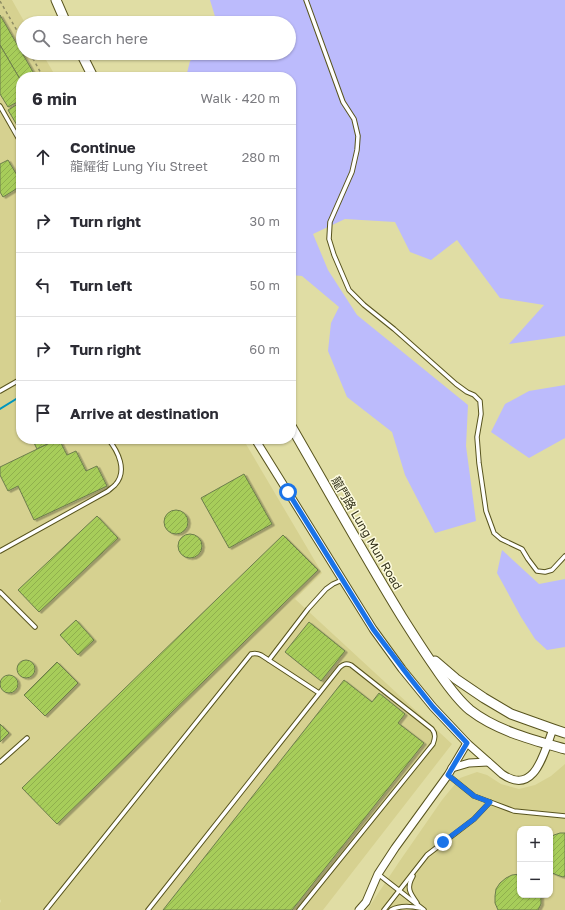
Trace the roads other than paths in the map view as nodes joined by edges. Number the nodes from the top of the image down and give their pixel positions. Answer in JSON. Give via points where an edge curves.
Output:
{"nodes":[{"id":1,"x":56,"y":0,"type":"edge"},
{"id":2,"x":306,"y":0,"type":"edge"},
{"id":3,"x":63,"y":16,"type":"edge"},
{"id":4,"x":84,"y":60,"type":"edge"},
{"id":5,"x":90,"y":72,"type":"edge"},
{"id":6,"x":0,"y":106,"type":"edge"},
{"id":7,"x":16,"y":134,"type":"edge"},
{"id":8,"x":16,"y":382,"type":"edge"},
{"id":9,"x":0,"y":391,"type":"edge"},
{"id":10,"x":296,"y":435,"type":"edge"},
{"id":11,"x":112,"y":444,"type":"edge"},
{"id":12,"x":258,"y":444,"type":"edge"},
{"id":13,"x":0,"y":551,"type":"edge"},
{"id":14,"x":565,"y":556,"type":"edge"},
{"id":15,"x":342,"y":580,"type":"junction"},
{"id":16,"x":0,"y":592,"type":"edge"},
{"id":17,"x":35,"y":627,"type":"dead end"},
{"id":18,"x":424,"y":651,"type":"junction"},
{"id":19,"x":269,"y":660,"type":"junction"},
{"id":20,"x":319,"y":693,"type":"junction"},
{"id":21,"x":553,"y":729,"type":"junction"},
{"id":22,"x":565,"y":733,"type":"edge"},
{"id":23,"x":27,"y":738,"type":"dead end"},
{"id":24,"x":467,"y":743,"type":"junction"},
{"id":25,"x":547,"y":744,"type":"junction"},
{"id":26,"x":565,"y":749,"type":"edge"},
{"id":27,"x":0,"y":762,"type":"edge"},
{"id":28,"x":488,"y":762,"type":"junction"},
{"id":29,"x":450,"y":772,"type":"junction"},
{"id":30,"x":490,"y":802,"type":"junction"},
{"id":31,"x":565,"y":816,"type":"edge"},
{"id":32,"x":418,"y":866,"type":"junction"},
{"id":33,"x":378,"y":874,"type":"junction"},
{"id":34,"x":399,"y":890,"type":"junction"},
{"id":35,"x":423,"y":909,"type":"edge"},
{"id":36,"x":46,"y":910,"type":"edge"},
{"id":37,"x":148,"y":910,"type":"edge"},
{"id":38,"x":299,"y":910,"type":"edge"},
{"id":39,"x":359,"y":910,"type":"edge"},
{"id":40,"x":384,"y":910,"type":"edge"},
{"id":41,"x":391,"y":910,"type":"edge"}],
"edges":[{"from":1,"to":3,"type":"street"},
{"from":2,"to":14,"type":"lane","via":[[343,102],[354,119],[358,136],[352,172],[330,222],[332,249],[349,290],[480,402],[481,414],[476,437],[478,457],[486,511],[494,533],[522,549],[537,571],[552,570]]},
{"from":4,"to":5,"type":"street"},
{"from":6,"to":7,"type":"lane"},
{"from":8,"to":9,"type":"lane"},
{"from":10,"to":18,"type":"street","name":"龍門路 Lung Mun Road","via":[[389,596]]},
{"from":11,"to":13,"type":"lane","via":[[121,464],[121,473],[115,485]]},
{"from":12,"to":15,"type":"street"},
{"from":15,"to":19,"type":"lane","via":[[326,589]]},
{"from":15,"to":24,"type":"street","via":[[402,669]]},
{"from":16,"to":17,"type":"lane"},
{"from":18,"to":21,"type":"street","name":"龍門路 Lung Mun Road","via":[[456,679],[484,698],[511,714]]},
{"from":18,"to":25,"type":"street","name":"龍門路 Lung Mun Road","via":[[451,690],[470,709],[500,728]]},
{"from":19,"to":20,"type":"lane"},
{"from":19,"to":36,"type":"lane","via":[[258,653],[251,654]]},
{"from":20,"to":37,"type":"lane"},
{"from":20,"to":38,"type":"lane","via":[[340,667],[344,664],[351,665],[432,729],[435,738],[433,744]]},
{"from":21,"to":22,"type":"street","name":"龍門路 Lung Mun Road"},
{"from":21,"to":25,"type":"street"},
{"from":23,"to":27,"type":"lane"},
{"from":24,"to":28,"type":"street"},
{"from":24,"to":29,"type":"street"},
{"from":25,"to":26,"type":"street","name":"龍門路 Lung Mun Road"},
{"from":25,"to":28,"type":"street","via":[[535,772],[522,780],[508,778]]},
{"from":28,"to":29,"type":"street","via":[[460,765]]},
{"from":29,"to":30,"type":"lane","via":[[474,796]]},
{"from":29,"to":33,"type":"street"},
{"from":30,"to":31,"type":"lane","via":[[514,811]]},
{"from":30,"to":32,"type":"lane","via":[[474,819],[432,850]]},
{"from":32,"to":34,"type":"lane"},
{"from":32,"to":35,"type":"lane","via":[[409,887]]},
{"from":33,"to":34,"type":"lane"},
{"from":33,"to":39,"type":"street","via":[[366,902]]},
{"from":34,"to":35,"type":"lane"},
{"from":34,"to":40,"type":"lane"},
{"from":35,"to":41,"type":"lane","via":[[402,906]]}]}
